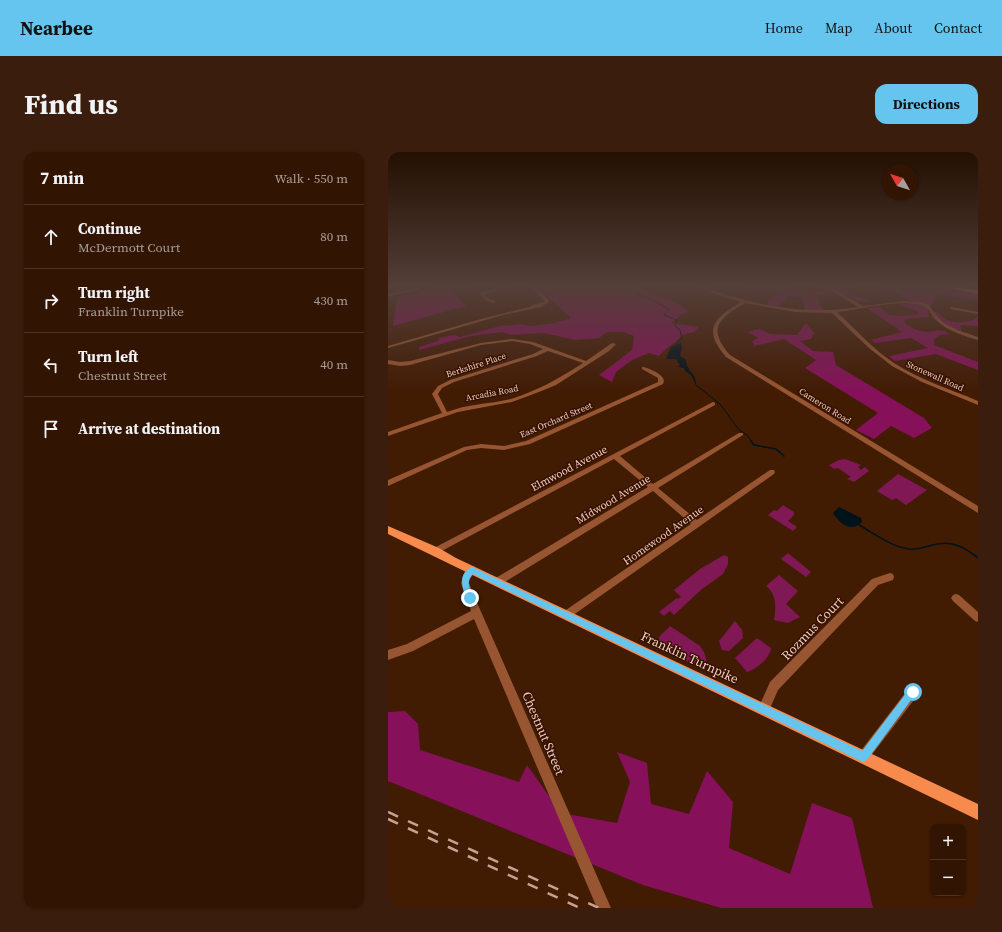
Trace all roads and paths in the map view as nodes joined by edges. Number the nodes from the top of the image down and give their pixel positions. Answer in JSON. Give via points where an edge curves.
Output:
{"nodes":[{"id":1,"x":475,"y":321,"type":"edge"},
{"id":2,"x":719,"y":321,"type":"edge"},
{"id":3,"x":844,"y":321,"type":"edge"},
{"id":4,"x":939,"y":321,"type":"edge"},
{"id":5,"x":978,"y":339,"type":"edge"},
{"id":6,"x":614,"y":344,"type":"dead end"},
{"id":7,"x":388,"y":347,"type":"edge"},
{"id":8,"x":547,"y":350,"type":"junction"},
{"id":9,"x":388,"y":362,"type":"edge"},
{"id":10,"x":587,"y":363,"type":"junction"},
{"id":11,"x":644,"y":368,"type":"dead end"},
{"id":12,"x":978,"y":403,"type":"edge"},
{"id":13,"x":713,"y":404,"type":"dead end"},
{"id":14,"x":445,"y":414,"type":"junction"},
{"id":15,"x":388,"y":434,"type":"edge"},
{"id":16,"x":741,"y":434,"type":"dead end"},
{"id":17,"x":615,"y":456,"type":"junction"},
{"id":18,"x":772,"y":472,"type":"dead end"},
{"id":19,"x":388,"y":483,"type":"edge"},
{"id":20,"x":653,"y":488,"type":"junction"},
{"id":21,"x":978,"y":510,"type":"edge"},
{"id":22,"x":697,"y":524,"type":"junction"},
{"id":23,"x":388,"y":530,"type":"edge"},
{"id":24,"x":435,"y":551,"type":"junction"},
{"id":25,"x":472,"y":570,"type":"junction"},
{"id":26,"x":890,"y":577,"type":"dead end"},
{"id":27,"x":497,"y":582,"type":"junction"},
{"id":28,"x":956,"y":598,"type":"dead end"},
{"id":29,"x":476,"y":613,"type":"junction"},
{"id":30,"x":566,"y":615,"type":"junction"},
{"id":31,"x":978,"y":618,"type":"edge"},
{"id":32,"x":388,"y":654,"type":"edge"},
{"id":33,"x":913,"y":692,"type":"dead end"},
{"id":34,"x":764,"y":709,"type":"junction"},
{"id":35,"x":863,"y":757,"type":"junction"},
{"id":36,"x":978,"y":812,"type":"edge"},
{"id":37,"x":604,"y":908,"type":"edge"}],
"edges":[{"from":1,"to":7,"type":"street"},
{"from":2,"to":21,"type":"street","name":"Cameron Road","via":[[714,332],[716,340],[728,356]]},
{"from":3,"to":12,"type":"street","name":"Stonewall Road","via":[[894,365]]},
{"from":4,"to":5,"type":"street"},
{"from":6,"to":10,"type":"street","name":"Arcadia Road"},
{"from":8,"to":9,"type":"street","via":[[519,341],[499,341],[416,362]]},
{"from":8,"to":10,"type":"street"},
{"from":8,"to":14,"type":"street","name":"Berkshire Place","via":[[440,387],[435,394]]},
{"from":10,"to":14,"type":"street","name":"Arcadia Road","via":[[554,384],[520,398]]},
{"from":11,"to":19,"type":"street","name":"East Orchard Street","via":[[660,377],[661,383],[523,444],[504,448],[466,448]]},
{"from":13,"to":17,"type":"street","name":"Elmwood Avenue"},
{"from":14,"to":15,"type":"street","name":"Arcadia Road"},
{"from":16,"to":20,"type":"street","name":"Midwood Avenue"},
{"from":17,"to":20,"type":"street"},
{"from":17,"to":24,"type":"street","name":"Elmwood Avenue"},
{"from":18,"to":22,"type":"street","name":"Homewood Avenue"},
{"from":20,"to":22,"type":"street"},
{"from":20,"to":27,"type":"street","name":"Midwood Avenue"},
{"from":22,"to":30,"type":"street","name":"Homewood Avenue"},
{"from":23,"to":24,"type":"main road","name":"Franklin Turnpike"},
{"from":24,"to":25,"type":"main road","name":"Franklin Turnpike"},
{"from":25,"to":27,"type":"main road","name":"Franklin Turnpike"},
{"from":25,"to":29,"type":"street","name":"Chestnut Street","via":[[465,577],[464,583]]},
{"from":26,"to":34,"type":"street","name":"Rozmus Court","via":[[875,582],[792,666],[774,686]]},
{"from":27,"to":30,"type":"main road","name":"Franklin Turnpike"},
{"from":28,"to":31,"type":"street"},
{"from":29,"to":32,"type":"street","via":[[409,648]]},
{"from":29,"to":37,"type":"street","name":"Chestnut Street"},
{"from":30,"to":34,"type":"main road","name":"Franklin Turnpike"},
{"from":33,"to":35,"type":"street"},
{"from":34,"to":35,"type":"main road","name":"Franklin Turnpike"},
{"from":35,"to":36,"type":"main road","name":"Franklin Turnpike"}]}
